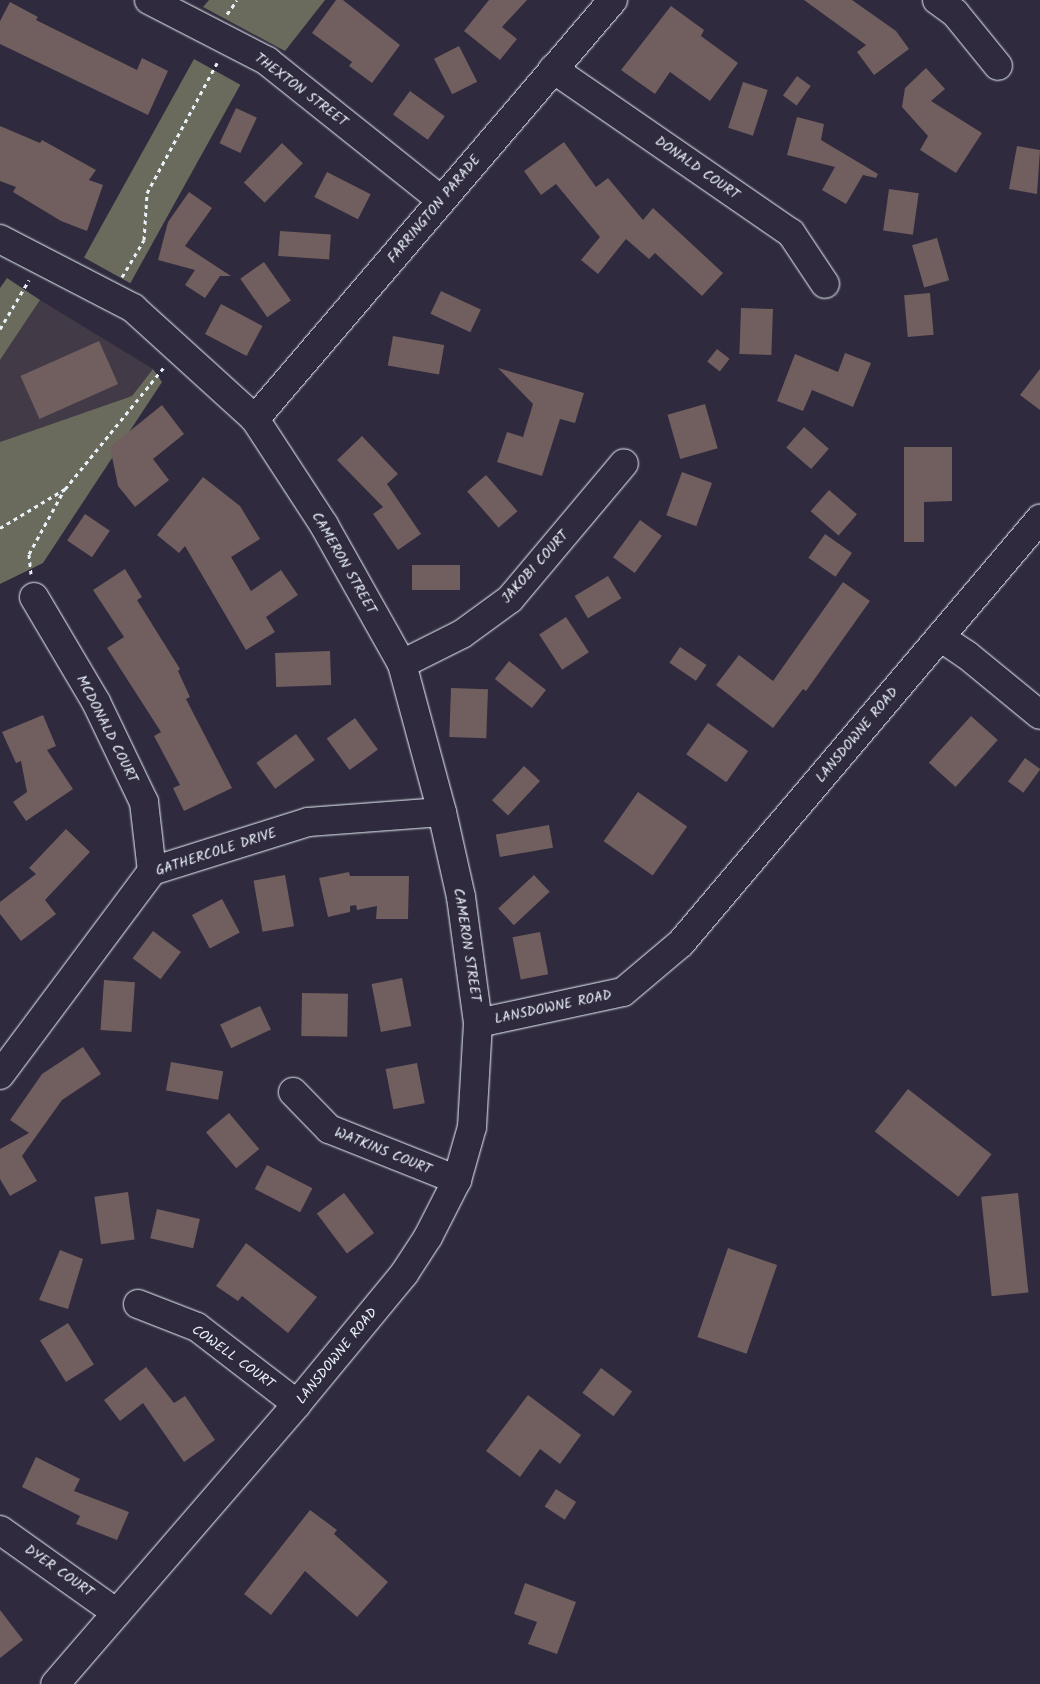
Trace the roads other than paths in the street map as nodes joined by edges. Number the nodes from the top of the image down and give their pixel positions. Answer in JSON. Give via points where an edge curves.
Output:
{"nodes":[{"id":1,"x":149,"y":0,"type":"edge"},
{"id":2,"x":937,"y":0,"type":"edge"},
{"id":3,"x":611,"y":1,"type":"edge"},
{"id":4,"x":998,"y":66,"type":"dead end"},
{"id":5,"x":553,"y":69,"type":"junction"},
{"id":6,"x":441,"y":200,"type":"junction"},
{"id":7,"x":0,"y":239,"type":"edge"},
{"id":8,"x":825,"y":284,"type":"dead end"},
{"id":9,"x":255,"y":419,"type":"junction"},
{"id":10,"x":624,"y":463,"type":"dead end"},
{"id":11,"x":1040,"y":519,"type":"edge"},
{"id":12,"x":34,"y":596,"type":"road end"},
{"id":13,"x":940,"y":638,"type":"junction"},
{"id":14,"x":402,"y":664,"type":"junction"},
{"id":15,"x":1040,"y":716,"type":"edge"},
{"id":16,"x":442,"y":812,"type":"junction"},
{"id":17,"x":152,"y":871,"type":"junction"},
{"id":18,"x":478,"y":1022,"type":"junction"},
{"id":19,"x":0,"y":1075,"type":"edge"},
{"id":20,"x":293,"y":1092,"type":"dead end"},
{"id":21,"x":457,"y":1180,"type":"junction"},
{"id":22,"x":138,"y":1304,"type":"dead end"},
{"id":23,"x":297,"y":1404,"type":"junction"},
{"id":24,"x":0,"y":1530,"type":"edge"},
{"id":25,"x":117,"y":1613,"type":"junction"},
{"id":26,"x":55,"y":1684,"type":"edge"}],
"edges":[{"from":1,"to":6,"type":"street","name":"THEXTON STREET","via":[[267,61]]},
{"from":2,"to":4,"type":"street","via":[[955,13]]},
{"from":3,"to":5,"type":"street","name":"FARRINGTON PARADE"},
{"from":5,"to":6,"type":"street","name":"FARRINGTON PARADE"},
{"from":5,"to":8,"type":"street","name":"DONALD COURT","via":[[791,233]]},
{"from":6,"to":9,"type":"street","name":"FARRINGTON PARADE"},
{"from":7,"to":9,"type":"street","name":"CAMERON STREET","via":[[133,308]]},
{"from":9,"to":14,"type":"street","name":"CAMERON STREET","via":[[324,525]]},
{"from":10,"to":14,"type":"street","name":"JAKOBI COURT","via":[[510,599],[462,634]]},
{"from":11,"to":13,"type":"street","name":"LANSDOWNE ROAD"},
{"from":12,"to":17,"type":"street","name":"MCDONALD COURT","via":[[96,702],[144,802]]},
{"from":13,"to":15,"type":"street","via":[[967,655]]},
{"from":13,"to":18,"type":"street","name":"LANSDOWNE ROAD","via":[[681,943],[623,992]]},
{"from":14,"to":16,"type":"street","name":"CAMERON STREET"},
{"from":16,"to":17,"type":"street","name":"GATHERCOLE DRIVE","via":[[308,822]]},
{"from":16,"to":18,"type":"street","name":"CAMERON STREET","via":[[460,897]]},
{"from":17,"to":19,"type":"street","name":"GATHERCOLE DRIVE"},
{"from":18,"to":21,"type":"street","name":"LANSDOWNE ROAD","via":[[472,1127]]},
{"from":20,"to":21,"type":"street","name":"WATKINS COURT","via":[[329,1129]]},
{"from":21,"to":23,"type":"street","name":"LANSDOWNE ROAD","via":[[428,1237],[404,1274]]},
{"from":22,"to":23,"type":"street","name":"COWELL COURT","via":[[196,1327]]},
{"from":23,"to":25,"type":"street","name":"LANSDOWNE ROAD"},
{"from":24,"to":25,"type":"street","name":"DYER COURT"},
{"from":25,"to":26,"type":"street","name":"LANSDOWNE ROAD"}]}
